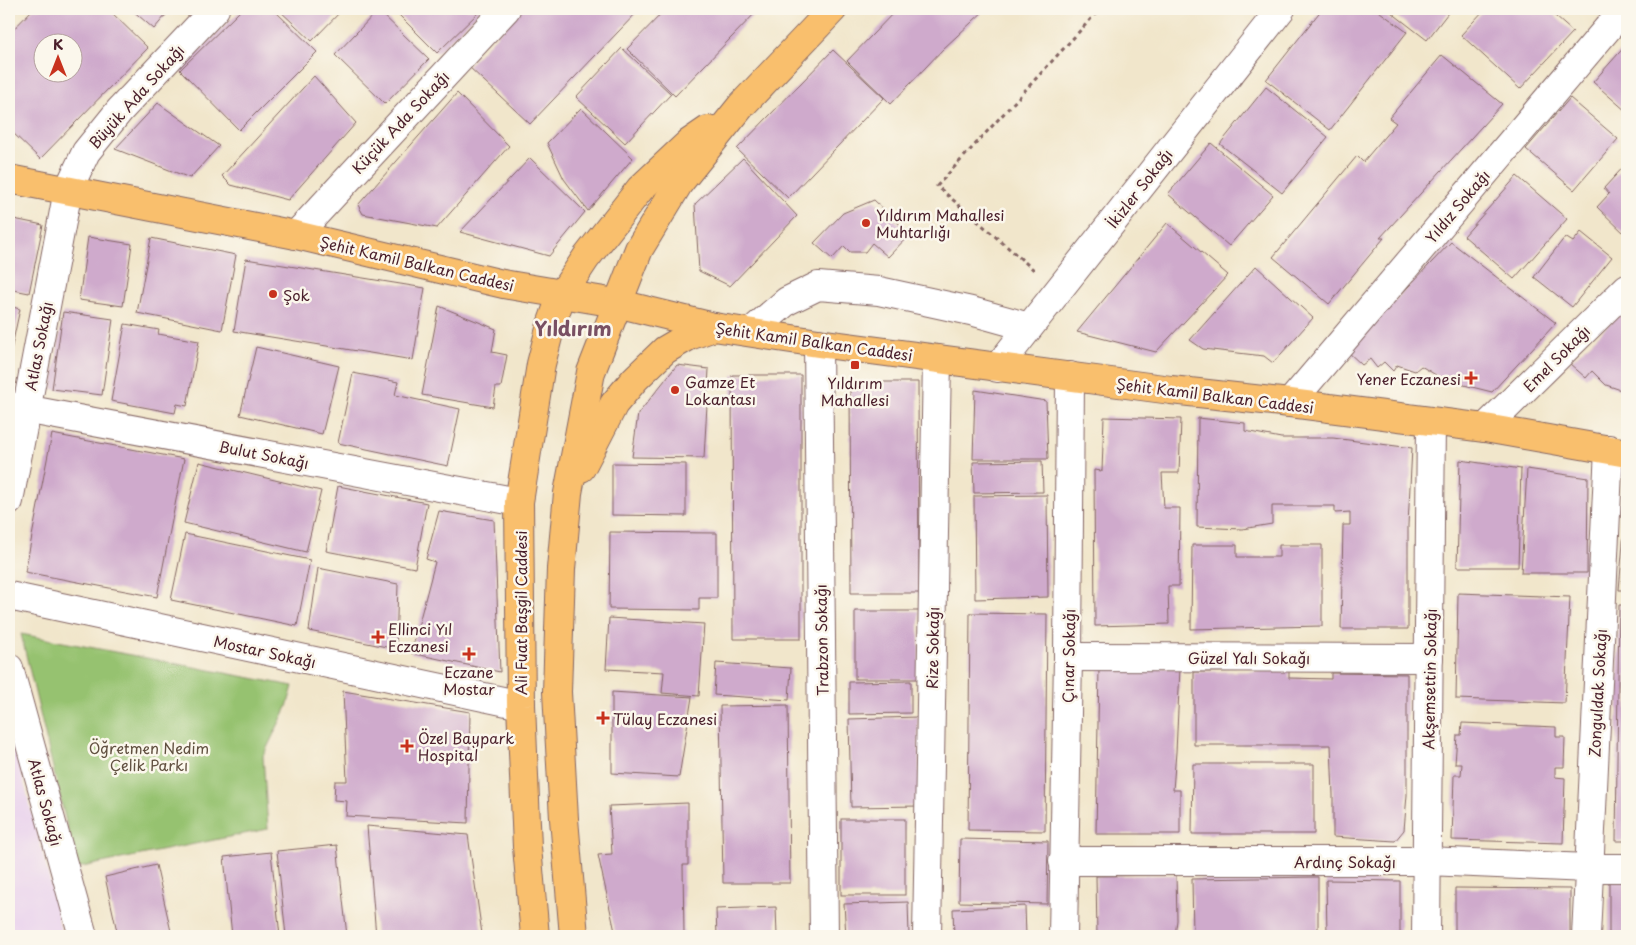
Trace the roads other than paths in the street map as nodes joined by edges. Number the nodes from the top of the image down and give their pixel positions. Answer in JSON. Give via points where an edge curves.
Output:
{"nodes":[{"id":1,"x":215,"y":9,"type":"edge"},
{"id":2,"x":506,"y":9,"type":"edge"},
{"id":3,"x":833,"y":9,"type":"edge"},
{"id":4,"x":1281,"y":9,"type":"edge"},
{"id":5,"x":1624,"y":9,"type":"edge"},
{"id":6,"x":741,"y":106,"type":"junction"},
{"id":7,"x":9,"y":179,"type":"edge"},
{"id":8,"x":68,"y":190,"type":"junction"},
{"id":9,"x":296,"y":235,"type":"junction"},
{"id":10,"x":1627,"y":288,"type":"edge"},
{"id":11,"x":562,"y":294,"type":"junction"},
{"id":12,"x":616,"y":303,"type":"junction"},
{"id":13,"x":714,"y":327,"type":"junction"},
{"id":14,"x":1029,"y":327,"type":"junction"},
{"id":15,"x":751,"y":332,"type":"junction"},
{"id":16,"x":818,"y":343,"type":"junction"},
{"id":17,"x":937,"y":359,"type":"junction"},
{"id":18,"x":997,"y":368,"type":"junction"},
{"id":19,"x":1070,"y":376,"type":"junction"},
{"id":20,"x":1290,"y":403,"type":"junction"},
{"id":21,"x":17,"y":407,"type":"edge"},
{"id":22,"x":1431,"y":422,"type":"junction"},
{"id":23,"x":1485,"y":428,"type":"junction"},
{"id":24,"x":1618,"y":451,"type":"edge"},
{"id":25,"x":568,"y":493,"type":"junction"},
{"id":26,"x":9,"y":501,"type":"edge"},
{"id":27,"x":519,"y":502,"type":"junction"},
{"id":28,"x":9,"y":596,"type":"edge"},
{"id":29,"x":1068,"y":656,"type":"junction"},
{"id":30,"x":1429,"y":658,"type":"junction"},
{"id":31,"x":9,"y":668,"type":"edge"},
{"id":32,"x":521,"y":705,"type":"junction"},
{"id":33,"x":1064,"y":861,"type":"junction"},
{"id":34,"x":1427,"y":861,"type":"junction"},
{"id":35,"x":1588,"y":868,"type":"junction"},
{"id":36,"x":1627,"y":868,"type":"edge"},
{"id":37,"x":83,"y":936,"type":"edge"},
{"id":38,"x":535,"y":936,"type":"edge"},
{"id":39,"x":574,"y":936,"type":"edge"},
{"id":40,"x":824,"y":936,"type":"edge"},
{"id":41,"x":927,"y":936,"type":"edge"},
{"id":42,"x":1063,"y":936,"type":"edge"},
{"id":43,"x":1426,"y":936,"type":"edge"},
{"id":44,"x":1586,"y":936,"type":"edge"}],
"edges":[{"from":1,"to":8,"type":"street","name":"Büyük Ada Sokağı","via":[[120,110],[86,152]]},
{"from":2,"to":9,"type":"street","name":"Küçük Ada Sokağı"},
{"from":3,"to":6,"type":"main road"},
{"from":4,"to":14,"type":"street","name":"İkizler Sokağı"},
{"from":5,"to":20,"type":"street","name":"Yıldız Sokağı"},
{"from":6,"to":11,"type":"main road","name":"Ali Fuat Başgil Caddesi","via":[[689,143],[640,189],[596,244]]},
{"from":6,"to":12,"type":"main road","via":[[679,183],[639,250]]},
{"from":7,"to":8,"type":"main road","name":"Şehit Kamil Balkan Caddesi"},
{"from":8,"to":9,"type":"main road","name":"Şehit Kamil Balkan Caddesi"},
{"from":8,"to":21,"type":"street","name":"Atlas Sokağı"},
{"from":9,"to":11,"type":"main road","name":"Şehit Kamil Balkan Caddesi","via":[[485,280]]},
{"from":10,"to":23,"type":"street","name":"Emel Sokağı"},
{"from":11,"to":12,"type":"main road","name":"Şehit Kamil Balkan Caddesi"},
{"from":11,"to":27,"type":"main road","name":"Ali Fuat Başgil Caddesi","via":[[541,364]]},
{"from":12,"to":13,"type":"main road","name":"Şehit Kamil Balkan Caddesi"},
{"from":12,"to":25,"type":"main road","via":[[591,372]]},
{"from":13,"to":15,"type":"main road","name":"Şehit Kamil Balkan Caddesi"},
{"from":13,"to":25,"type":"main road","via":[[665,350],[635,379],[614,404]]},
{"from":14,"to":15,"type":"street","via":[[879,291],[818,286],[787,301]]},
{"from":14,"to":18,"type":"street","name":"İkizler Sokağı"},
{"from":15,"to":16,"type":"main road","name":"Şehit Kamil Balkan Caddesi"},
{"from":16,"to":17,"type":"main road","name":"Şehit Kamil Balkan Caddesi"},
{"from":16,"to":40,"type":"street","name":"Trabzon Sokağı"},
{"from":17,"to":18,"type":"main road","name":"Şehit Kamil Balkan Caddesi"},
{"from":17,"to":41,"type":"street","name":"Rize Sokağı"},
{"from":18,"to":19,"type":"main road","name":"Şehit Kamil Balkan Caddesi"},
{"from":19,"to":20,"type":"main road","name":"Şehit Kamil Balkan Caddesi"},
{"from":19,"to":29,"type":"street","name":"Çınar Sokağı"},
{"from":20,"to":22,"type":"main road","name":"Şehit Kamil Balkan Caddesi"},
{"from":21,"to":26,"type":"street","name":"Atlas Sokağı"},
{"from":21,"to":27,"type":"street","name":"Bulut Sokağı"},
{"from":22,"to":23,"type":"main road","name":"Şehit Kamil Balkan Caddesi"},
{"from":22,"to":30,"type":"street","name":"Akşemsettin Sokağı"},
{"from":23,"to":24,"type":"main road","name":"Şehit Kamil Balkan Caddesi"},
{"from":24,"to":35,"type":"street","name":"Zonguldak Sokağı"},
{"from":25,"to":39,"type":"main road","via":[[561,569],[558,692]]},
{"from":27,"to":32,"type":"main road","name":"Ali Fuat Başgil Caddesi"},
{"from":28,"to":32,"type":"street","name":"Mostar Sokağı"},
{"from":29,"to":30,"type":"street","name":"Güzel Yalı Sokağı"},
{"from":29,"to":33,"type":"street","name":"Çınar Sokağı"},
{"from":30,"to":34,"type":"street","name":"Akşemsettin Sokağı"},
{"from":31,"to":37,"type":"street","name":"Atlas Sokağı"},
{"from":32,"to":38,"type":"main road","name":"Ali Fuat Başgil Caddesi","via":[[526,847]]},
{"from":33,"to":34,"type":"street","name":"Ardınç Sokağı"},
{"from":33,"to":42,"type":"street","name":"Çınar Sokağı"},
{"from":34,"to":35,"type":"street","name":"Ardınç Sokağı"},
{"from":34,"to":43,"type":"street","name":"Akşemsettin Sokağı"},
{"from":35,"to":36,"type":"street","name":"Ardınç Sokağı"},
{"from":35,"to":44,"type":"street","name":"Zonguldak Sokağı"}]}
